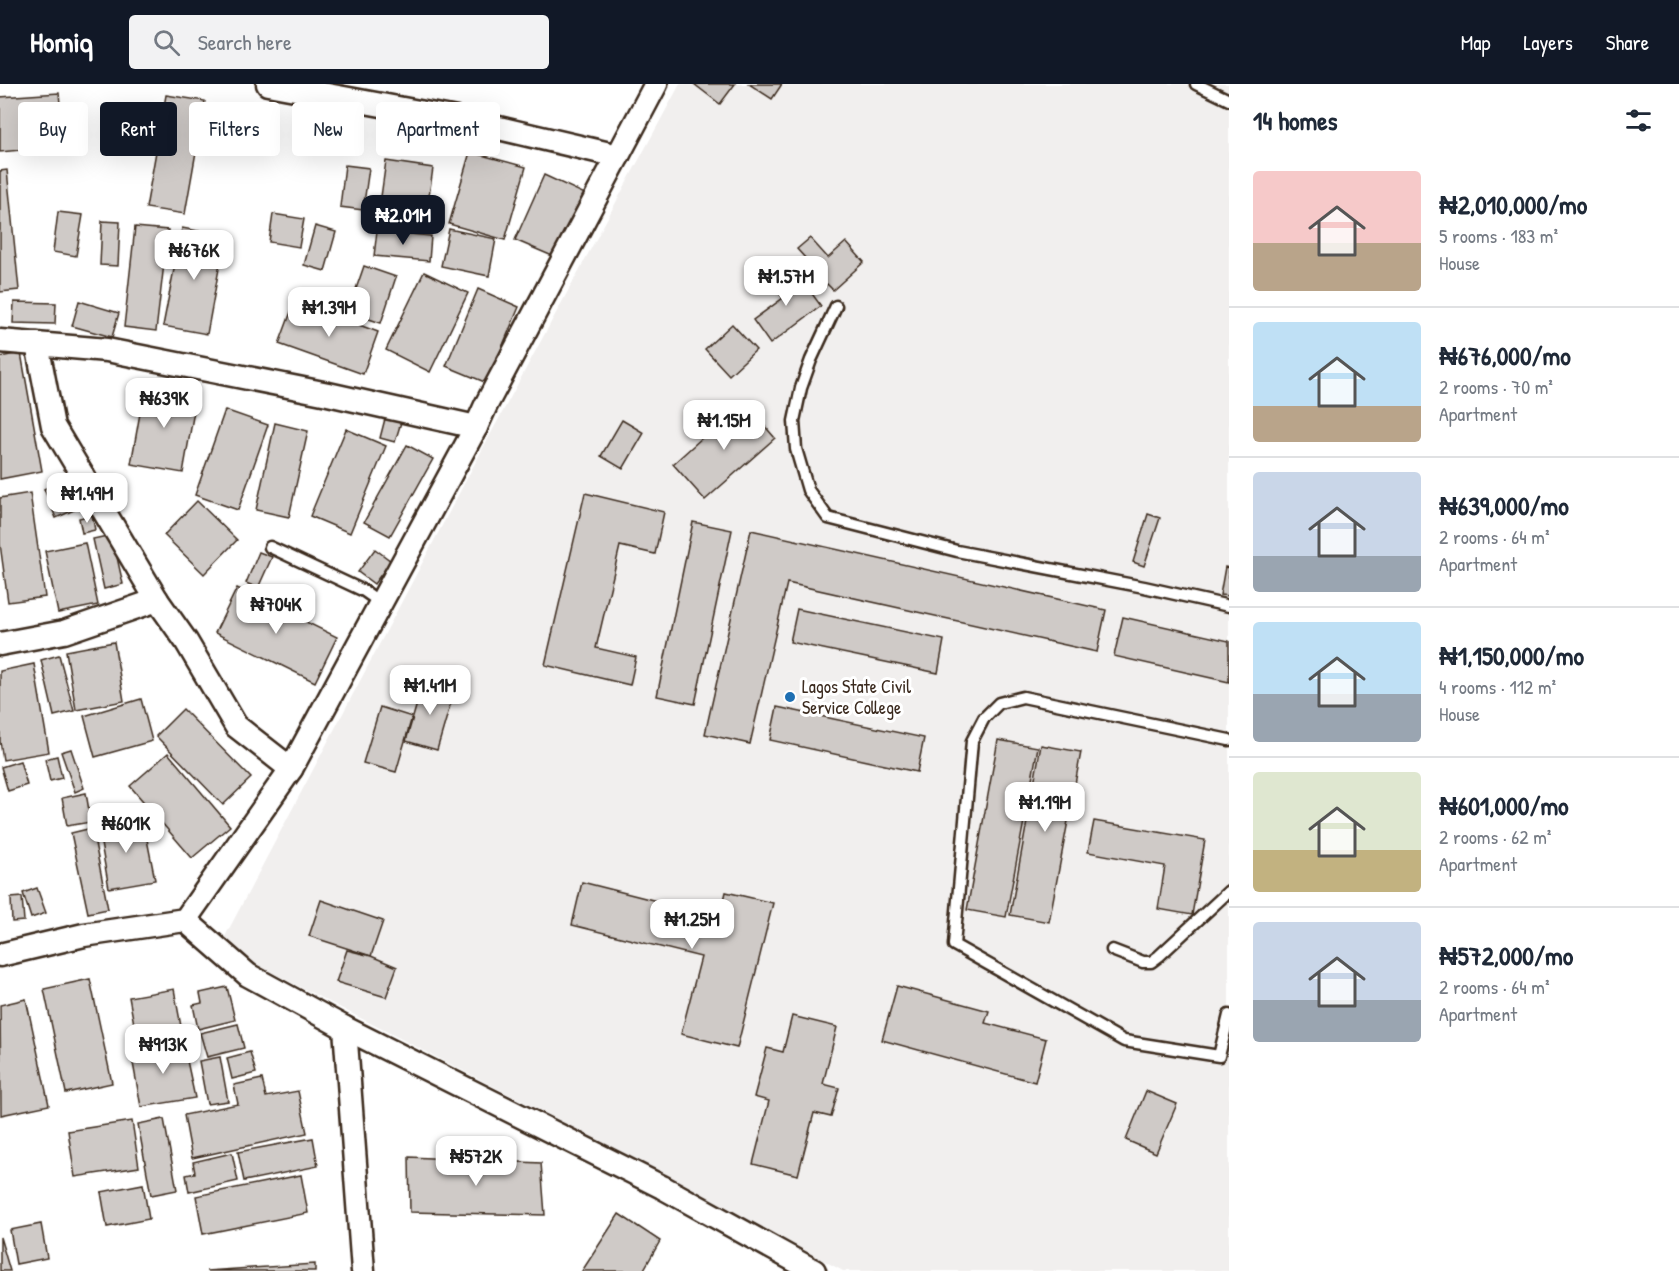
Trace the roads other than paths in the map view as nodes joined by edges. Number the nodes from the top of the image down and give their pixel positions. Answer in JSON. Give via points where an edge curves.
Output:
{"nodes":[{"id":1,"x":268,"y":84,"type":"edge"},
{"id":2,"x":656,"y":84,"type":"edge"},
{"id":3,"x":1196,"y":84,"type":"edge"},
{"id":4,"x":1229,"y":100,"type":"edge"},
{"id":5,"x":618,"y":156,"type":"junction"},
{"id":6,"x":836,"y":306,"type":"dead end"},
{"id":7,"x":0,"y":340,"type":"edge"},
{"id":8,"x":37,"y":344,"type":"junction"},
{"id":9,"x":476,"y":427,"type":"junction"},
{"id":10,"x":270,"y":547,"type":"dead end"},
{"id":11,"x":157,"y":600,"type":"junction"},
{"id":12,"x":381,"y":603,"type":"junction"},
{"id":13,"x":1229,"y":606,"type":"edge"},
{"id":14,"x":0,"y":644,"type":"edge"},
{"id":15,"x":1229,"y":740,"type":"edge"},
{"id":16,"x":291,"y":769,"type":"junction"},
{"id":17,"x":1229,"y":891,"type":"edge"},
{"id":18,"x":185,"y":920,"type":"junction"},
{"id":19,"x":1112,"y":950,"type":"dead end"},
{"id":20,"x":0,"y":956,"type":"edge"},
{"id":21,"x":1229,"y":1016,"type":"edge"},
{"id":22,"x":345,"y":1028,"type":"junction"},
{"id":23,"x":363,"y":1271,"type":"edge"},
{"id":24,"x":814,"y":1271,"type":"edge"}],
"edges":[{"from":1,"to":5,"type":"street","via":[[472,122]]},
{"from":2,"to":5,"type":"street"},
{"from":3,"to":4,"type":"lane"},
{"from":5,"to":9,"type":"street"},
{"from":6,"to":13,"type":"lane","via":[[811,360],[794,421],[796,449],[808,490],[828,518],[957,551]]},
{"from":7,"to":8,"type":"street"},
{"from":8,"to":9,"type":"street","via":[[107,350]]},
{"from":8,"to":11,"type":"street","via":[[53,426]]},
{"from":9,"to":12,"type":"street"},
{"from":10,"to":12,"type":"lane","via":[[364,591]]},
{"from":11,"to":14,"type":"street","via":[[64,632]]},
{"from":11,"to":16,"type":"street","via":[[236,726]]},
{"from":12,"to":16,"type":"street"},
{"from":15,"to":21,"type":"lane","via":[[1023,697],[999,703],[984,718],[972,741],[954,945],[1124,1041],[1219,1056]]},
{"from":16,"to":18,"type":"street"},
{"from":17,"to":19,"type":"lane","via":[[1151,962]]},
{"from":18,"to":20,"type":"street","via":[[84,935]]},
{"from":18,"to":22,"type":"street","via":[[248,975]]},
{"from":22,"to":23,"type":"street"},
{"from":22,"to":24,"type":"street","via":[[662,1187]]}]}
